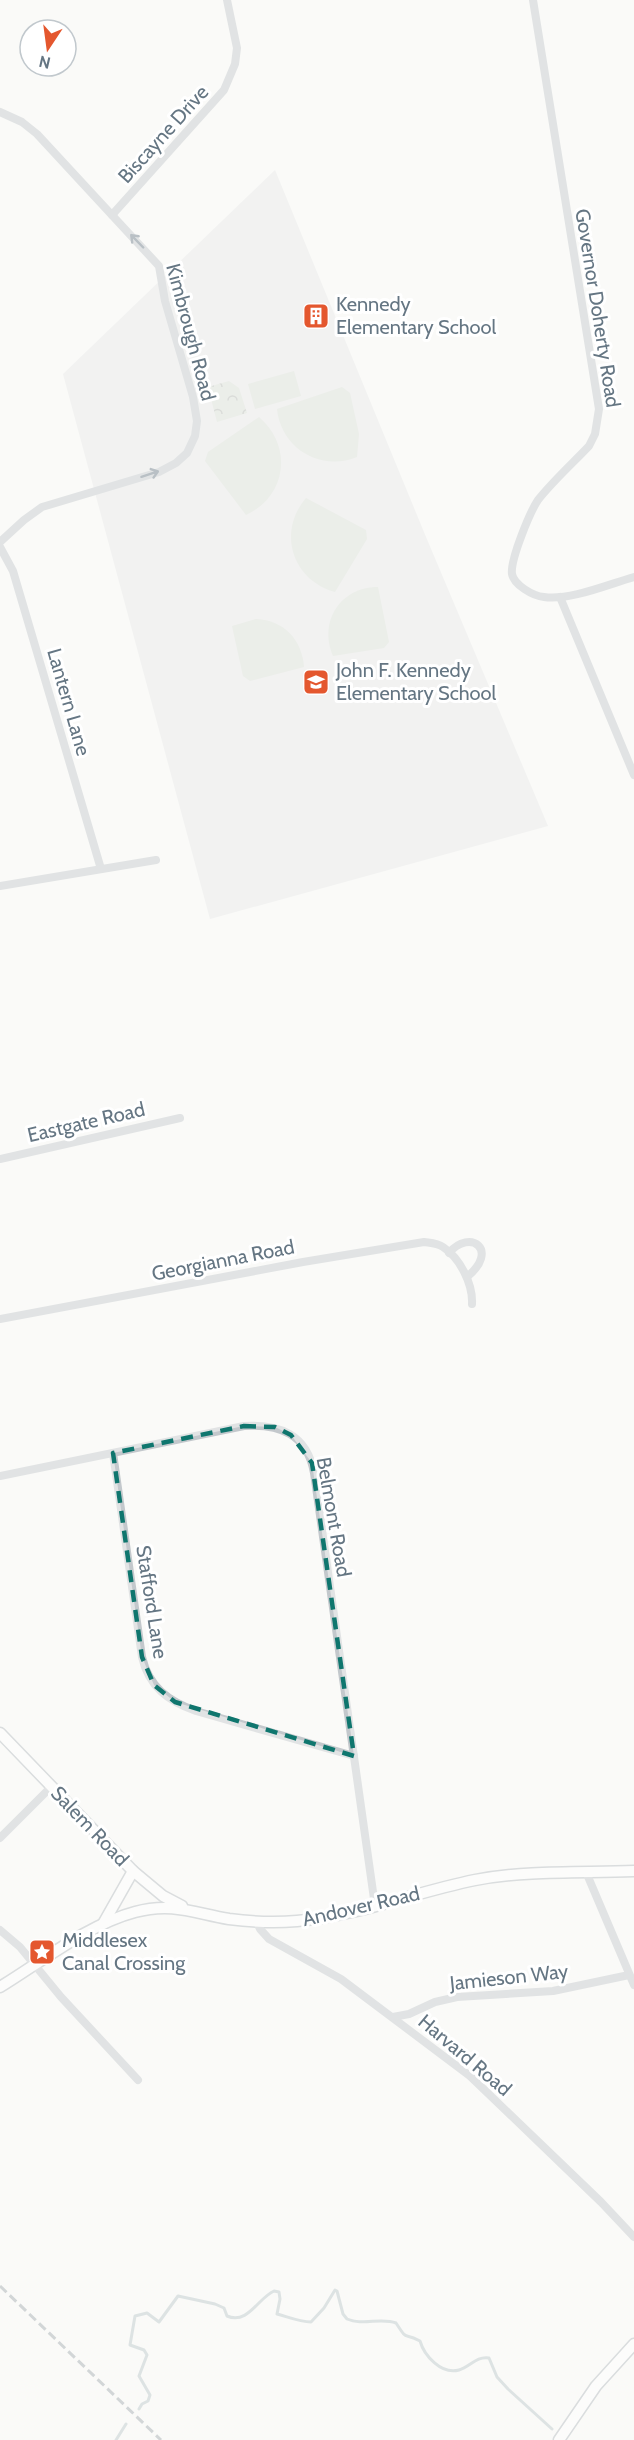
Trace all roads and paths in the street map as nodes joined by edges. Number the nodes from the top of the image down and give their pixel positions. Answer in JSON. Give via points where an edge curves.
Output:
{"nodes":[{"id":1,"x":227,"y":0,"type":"edge"},
{"id":2,"x":533,"y":0,"type":"edge"},
{"id":3,"x":0,"y":112,"type":"edge"},
{"id":4,"x":112,"y":215,"type":"junction"},
{"id":5,"x":0,"y":544,"type":"edge"},
{"id":6,"x":634,"y":577,"type":"edge"},
{"id":7,"x":560,"y":597,"type":"junction"},
{"id":8,"x":634,"y":775,"type":"edge"},
{"id":9,"x":156,"y":860,"type":"dead end"},
{"id":10,"x":100,"y":869,"type":"junction"},
{"id":11,"x":0,"y":886,"type":"edge"},
{"id":12,"x":180,"y":1118,"type":"dead end"},
{"id":13,"x":0,"y":1159,"type":"edge"},
{"id":14,"x":450,"y":1253,"type":"junction"},
{"id":15,"x":467,"y":1277,"type":"junction"},
{"id":16,"x":472,"y":1304,"type":"dead end"},
{"id":17,"x":0,"y":1319,"type":"edge"},
{"id":18,"x":113,"y":1453,"type":"junction"},
{"id":19,"x":0,"y":1476,"type":"edge"},
{"id":20,"x":0,"y":1733,"type":"edge"},
{"id":21,"x":354,"y":1756,"type":"junction"},
{"id":22,"x":52,"y":1786,"type":"junction"},
{"id":23,"x":0,"y":1838,"type":"edge"},
{"id":24,"x":133,"y":1871,"type":"junction"},
{"id":25,"x":634,"y":1871,"type":"edge"},
{"id":26,"x":586,"y":1872,"type":"junction"},
{"id":27,"x":375,"y":1906,"type":"junction"},
{"id":28,"x":188,"y":1908,"type":"junction"},
{"id":29,"x":257,"y":1922,"type":"junction"},
{"id":30,"x":103,"y":1924,"type":"junction"},
{"id":31,"x":0,"y":1930,"type":"edge"},
{"id":32,"x":36,"y":1965,"type":"junction"},
{"id":33,"x":629,"y":1976,"type":"junction"},
{"id":34,"x":634,"y":1985,"type":"edge"},
{"id":35,"x":0,"y":1987,"type":"edge"},
{"id":36,"x":393,"y":2017,"type":"junction"},
{"id":37,"x":138,"y":2080,"type":"dead end"},
{"id":38,"x":634,"y":2237,"type":"edge"},
{"id":39,"x":634,"y":2344,"type":"edge"},
{"id":40,"x":560,"y":2440,"type":"edge"}],
"edges":[{"from":1,"to":4,"type":"street","name":"Biscayne Drive","via":[[237,48],[224,90]]},
{"from":2,"to":7,"type":"street","name":"Governor Doherty Road","via":[[599,409],[589,446],[534,507],[512,568],[512,576],[528,591],[542,597]]},
{"from":3,"to":4,"type":"street","name":"Kimbrough Road","via":[[34,131]]},
{"from":5,"to":4,"type":"street","name":"Kimbrough Road","one_way":true,"via":[[42,507],[159,472],[176,463],[192,445],[197,426],[193,397],[159,266]]},
{"from":5,"to":10,"type":"street","name":"Lantern Lane","via":[[13,571]]},
{"from":6,"to":7,"type":"street"},
{"from":7,"to":8,"type":"street"},
{"from":9,"to":10,"type":"street"},
{"from":10,"to":11,"type":"street"},
{"from":12,"to":13,"type":"street","name":"Eastgate Road"},
{"from":14,"to":15,"type":"street"},
{"from":14,"to":15,"type":"street","via":[[463,1242],[479,1246],[482,1262]]},
{"from":14,"to":17,"type":"street","name":"Georgianna Road","via":[[424,1242],[401,1245]]},
{"from":15,"to":16,"type":"street"},
{"from":18,"to":19,"type":"street","name":"Belmont Road"},
{"from":18,"to":21,"type":"street","name":"Stafford Lane","via":[[142,1657],[153,1685],[175,1702],[196,1711]]},
{"from":18,"to":21,"type":"street","name":"Belmont Road","via":[[256,1425],[283,1430],[304,1447],[314,1473]]},
{"from":20,"to":22,"type":"main road","name":"Salem Road"},
{"from":21,"to":27,"type":"street","name":"Belmont Road"},
{"from":22,"to":23,"type":"street"},
{"from":22,"to":24,"type":"main road","name":"Salem Road"},
{"from":24,"to":28,"type":"main road","name":"Salem Road","via":[[164,1896]]},
{"from":24,"to":30,"type":"main road"},
{"from":25,"to":26,"type":"main road","name":"Andover Road"},
{"from":26,"to":27,"type":"main road","name":"Andover Road","via":[[490,1877]]},
{"from":26,"to":33,"type":"street"},
{"from":27,"to":29,"type":"main road","name":"Andover Road","via":[[320,1918]]},
{"from":28,"to":29,"type":"main road","name":"Andover Road"},
{"from":28,"to":30,"type":"main road","name":"Andover Road","via":[[147,1909]]},
{"from":29,"to":36,"type":"street","name":"Harvard Road","via":[[269,1939],[320,1965]]},
{"from":30,"to":32,"type":"main road","name":"Andover Road"},
{"from":31,"to":32,"type":"street"},
{"from":32,"to":35,"type":"main road","name":"Andover Road"},
{"from":32,"to":37,"type":"street"},
{"from":33,"to":34,"type":"street"},
{"from":33,"to":36,"type":"street","name":"Jamieson Way","via":[[553,1991],[457,1997]]},
{"from":36,"to":38,"type":"street","name":"Harvard Road","via":[[478,2083]]},
{"from":39,"to":40,"type":"main road","via":[[596,2386]]}]}
